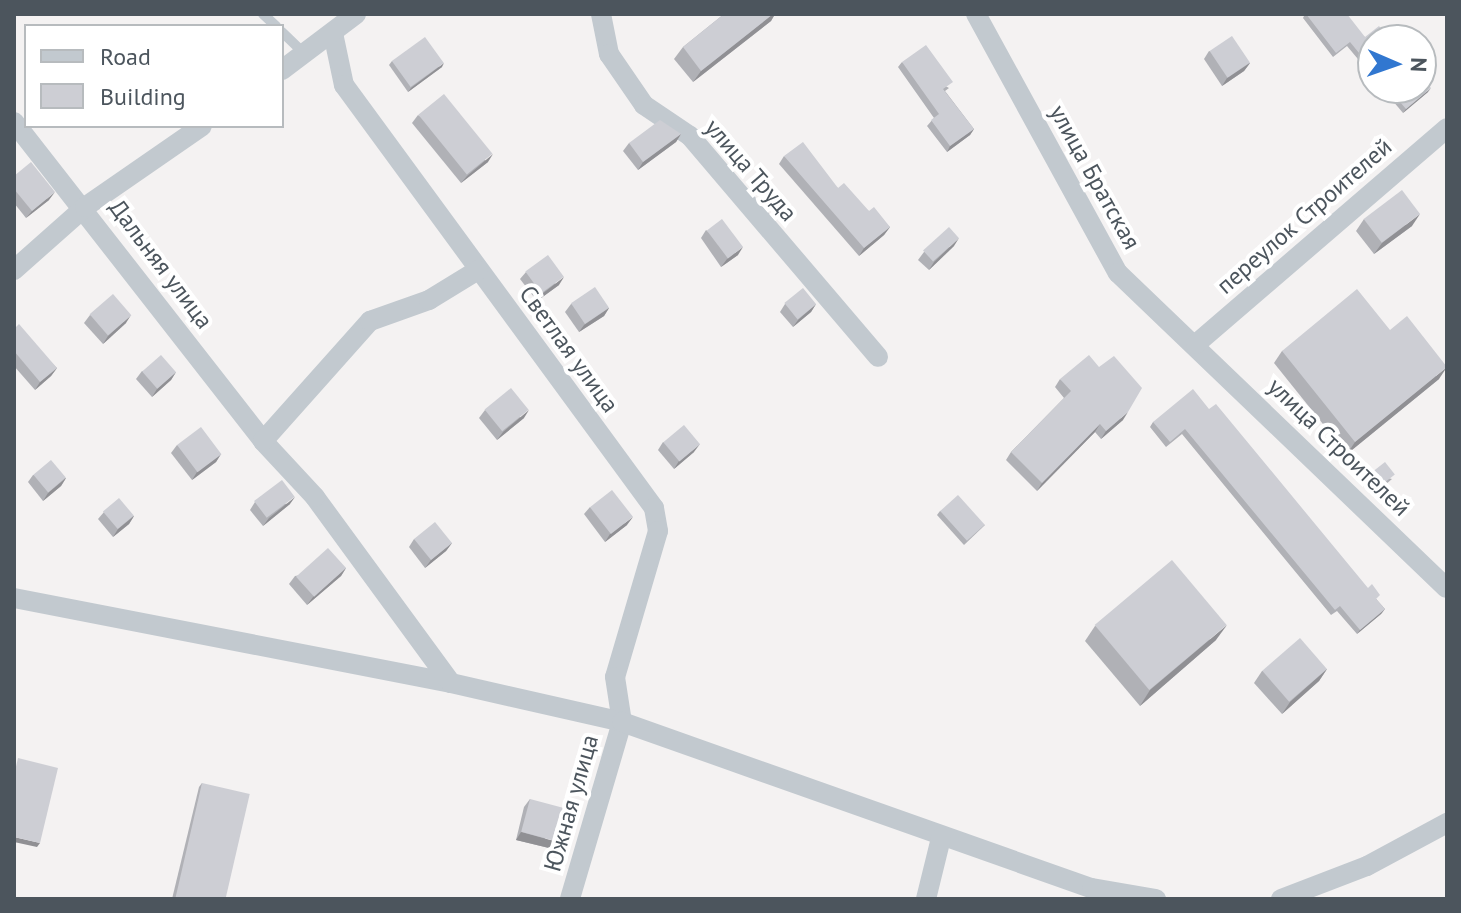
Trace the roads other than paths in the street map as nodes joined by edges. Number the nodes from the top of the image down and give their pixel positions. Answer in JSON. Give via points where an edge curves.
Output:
{"nodes":[{"id":1,"x":356,"y":14,"type":"edge"},
{"id":2,"x":601,"y":14,"type":"edge"},
{"id":3,"x":976,"y":14,"type":"edge"},
{"id":4,"x":333,"y":33,"type":"junction"},
{"id":5,"x":284,"y":34,"type":"edge"},
{"id":6,"x":305,"y":54,"type":"junction"},
{"id":7,"x":284,"y":69,"type":"edge"},
{"id":8,"x":14,"y":122,"type":"edge"},
{"id":9,"x":199,"y":128,"type":"edge"},
{"id":10,"x":1447,"y":128,"type":"edge"},
{"id":11,"x":85,"y":207,"type":"junction"},
{"id":12,"x":14,"y":270,"type":"edge"},
{"id":13,"x":478,"y":270,"type":"junction"},
{"id":14,"x":1196,"y":344,"type":"junction"},
{"id":15,"x":878,"y":357,"type":"dead end"},
{"id":16,"x":263,"y":441,"type":"junction"},
{"id":17,"x":1447,"y":588,"type":"edge"},
{"id":18,"x":14,"y":598,"type":"edge"},
{"id":19,"x":451,"y":683,"type":"junction"},
{"id":20,"x":622,"y":722,"type":"junction"},
{"id":21,"x":1447,"y":823,"type":"edge"},
{"id":22,"x":941,"y":838,"type":"junction"},
{"id":23,"x":570,"y":899,"type":"edge"},
{"id":24,"x":926,"y":899,"type":"edge"},
{"id":25,"x":1156,"y":899,"type":"edge"},
{"id":26,"x":1281,"y":899,"type":"edge"}],
"edges":[{"from":1,"to":4,"type":"street"},
{"from":2,"to":15,"type":"street","name":"улица Труда","via":[[609,54],[644,105],[690,136]]},
{"from":3,"to":14,"type":"street","name":"улица Братская","via":[[1118,273]]},
{"from":4,"to":6,"type":"street"},
{"from":4,"to":13,"type":"street","name":"Светлая улица","via":[[344,85]]},
{"from":5,"to":6,"type":"lane"},
{"from":6,"to":7,"type":"street"},
{"from":8,"to":11,"type":"street","name":"Дальняя улица"},
{"from":9,"to":11,"type":"street"},
{"from":10,"to":14,"type":"street","name":"переулок Строителей"},
{"from":11,"to":12,"type":"street"},
{"from":11,"to":16,"type":"street","name":"Дальняя улица"},
{"from":13,"to":16,"type":"street","via":[[429,300],[370,321]]},
{"from":13,"to":20,"type":"street","name":"Светлая улица","via":[[654,508],[658,531],[615,677]]},
{"from":14,"to":17,"type":"street","name":"улица Строителей"},
{"from":16,"to":19,"type":"street","name":"Дальняя улица","via":[[315,497]]},
{"from":18,"to":19,"type":"street"},
{"from":19,"to":20,"type":"street"},
{"from":20,"to":22,"type":"street"},
{"from":20,"to":23,"type":"street","name":"Южная улица"},
{"from":21,"to":26,"type":"street","via":[[1367,866]]},
{"from":22,"to":24,"type":"street"},
{"from":22,"to":25,"type":"street","via":[[1092,888]]}]}
